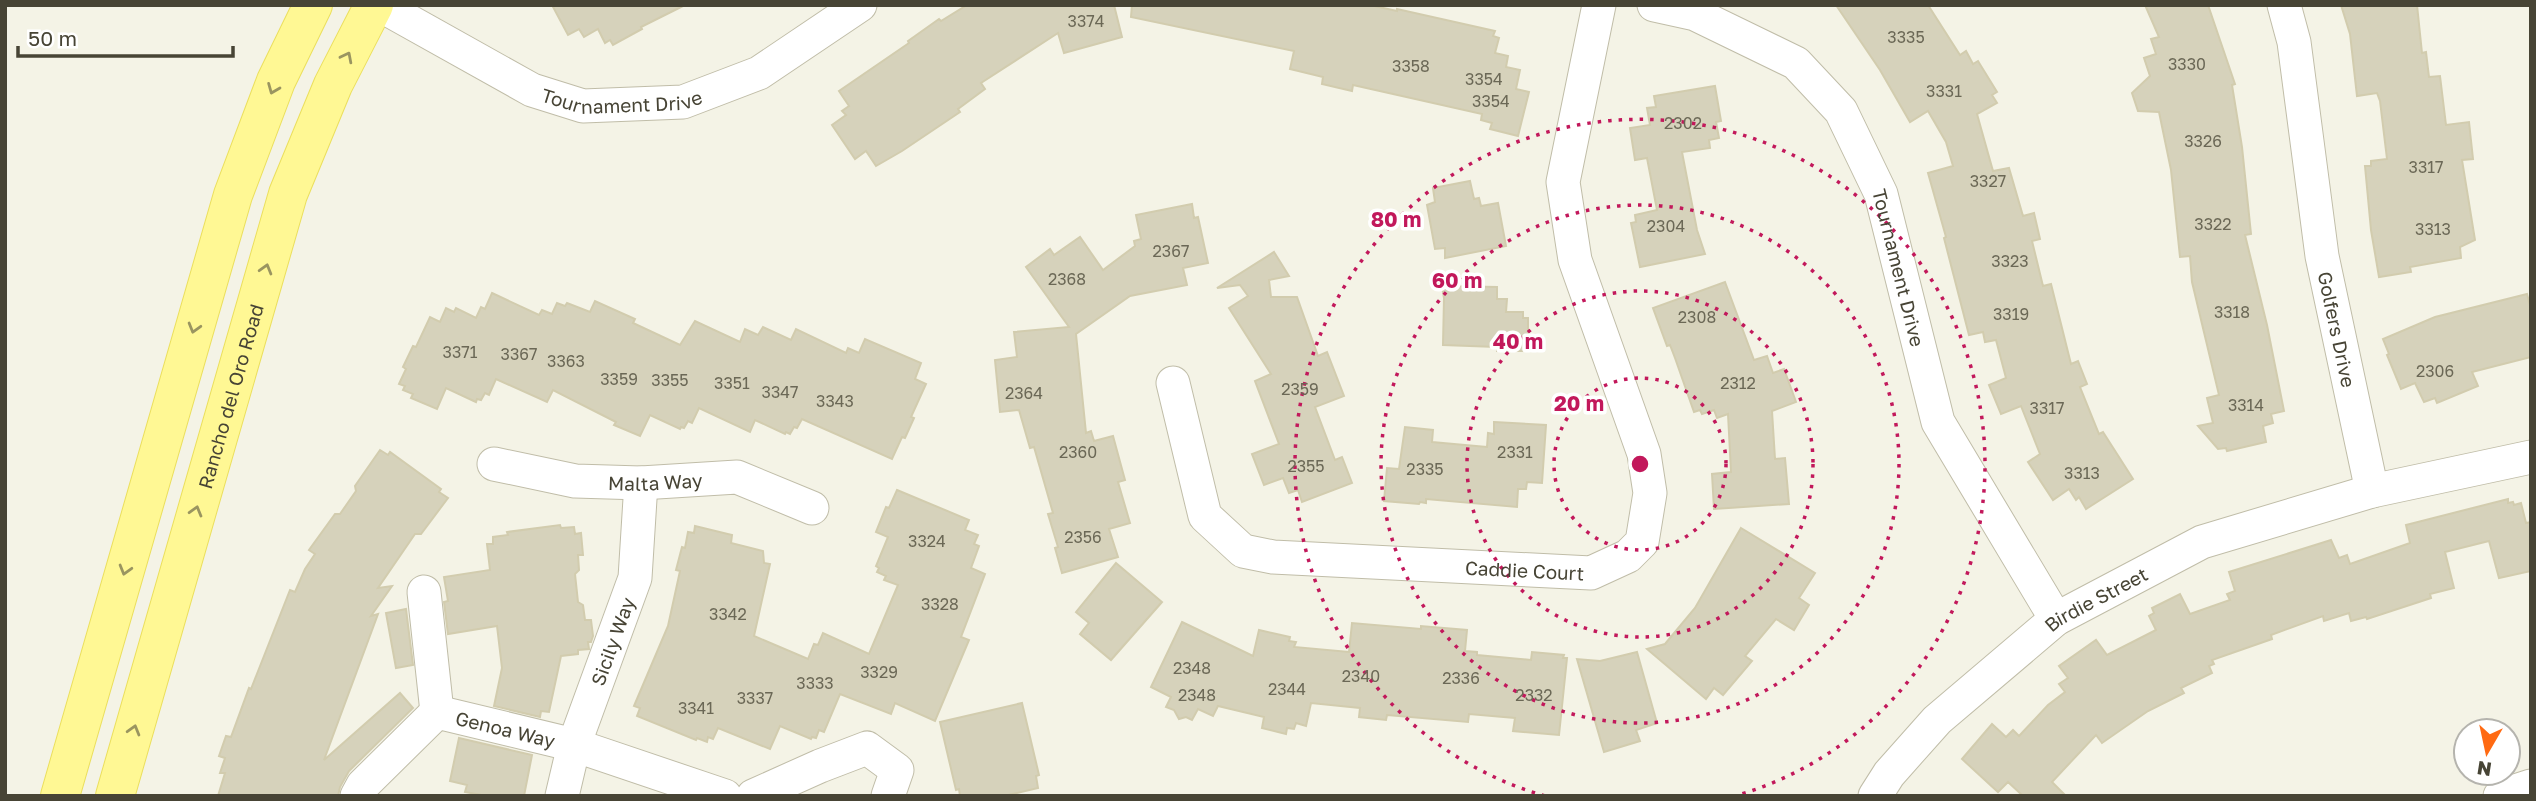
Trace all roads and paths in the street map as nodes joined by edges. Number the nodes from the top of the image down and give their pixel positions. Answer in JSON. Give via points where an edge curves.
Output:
{"nodes":[{"id":1,"x":313,"y":5,"type":"edge"},
{"id":2,"x":374,"y":5,"type":"edge"},
{"id":3,"x":380,"y":5,"type":"edge"},
{"id":4,"x":860,"y":5,"type":"edge"},
{"id":5,"x":1599,"y":5,"type":"edge"},
{"id":6,"x":1654,"y":5,"type":"edge"},
{"id":7,"x":2284,"y":5,"type":"edge"},
{"id":8,"x":1173,"y":383,"type":"dead end"},
{"id":9,"x":2531,"y":457,"type":"edge"},
{"id":10,"x":494,"y":464,"type":"dead end"},
{"id":11,"x":641,"y":483,"type":"junction"},
{"id":12,"x":2372,"y":491,"type":"junction"},
{"id":13,"x":812,"y":508,"type":"dead end"},
{"id":14,"x":424,"y":592,"type":"dead end"},
{"id":15,"x":2056,"y":619,"type":"junction"},
{"id":16,"x":437,"y":712,"type":"junction"},
{"id":17,"x":575,"y":745,"type":"junction"},
{"id":18,"x":2531,"y":786,"type":"edge"},
{"id":19,"x":60,"y":796,"type":"edge"},
{"id":20,"x":115,"y":796,"type":"edge"},
{"id":21,"x":357,"y":796,"type":"edge"},
{"id":22,"x":562,"y":796,"type":"edge"},
{"id":23,"x":725,"y":796,"type":"edge"},
{"id":24,"x":753,"y":796,"type":"edge"},
{"id":25,"x":888,"y":796,"type":"edge"},
{"id":26,"x":1875,"y":796,"type":"edge"},
{"id":27,"x":2500,"y":796,"type":"edge"}],
"edges":[{"from":1,"to":19,"type":"main road","one_way":true,"via":[[276,81],[233,195]]},
{"from":20,"to":2,"type":"main road","name":"Rancho del Oro Road","one_way":true,"via":[[288,194],[333,85]]},
{"from":3,"to":4,"type":"street","name":"Tournament Drive","via":[[532,90],[583,106],[683,102],[759,73]]},
{"from":5,"to":8,"type":"street","name":"Caddie Court","via":[[1563,182],[1575,260],[1644,454],[1650,494],[1642,542],[1628,556],[1591,573],[1273,557],[1243,551],[1205,516]]},
{"from":6,"to":15,"type":"street","name":"Tournament Drive","via":[[1695,14],[1796,63],[1841,111],[1881,194],[1938,422]]},
{"from":7,"to":12,"type":"street","name":"Golfers Drive","via":[[2294,42],[2322,256]]},
{"from":9,"to":12,"type":"street"},
{"from":10,"to":11,"type":"street","name":"Malta Way","via":[[575,481]]},
{"from":11,"to":13,"type":"street","name":"Malta Way","via":[[737,477]]},
{"from":11,"to":17,"type":"street","name":"Sicily Way","via":[[635,579]]},
{"from":12,"to":15,"type":"street","name":"Birdie Street","via":[[2202,542]]},
{"from":14,"to":16,"type":"street","name":"Genoa Way"},
{"from":15,"to":26,"type":"street","name":"Birdie Street","via":[[1937,720]]},
{"from":16,"to":17,"type":"street","name":"Genoa Way"},
{"from":16,"to":21,"type":"street","name":"Genoa Way"},
{"from":17,"to":22,"type":"street","name":"Sicily Way"},
{"from":17,"to":23,"type":"street","name":"Genoa Way"},
{"from":18,"to":27,"type":"street"},
{"from":24,"to":25,"type":"street","via":[[867,748],[897,770]]}]}
